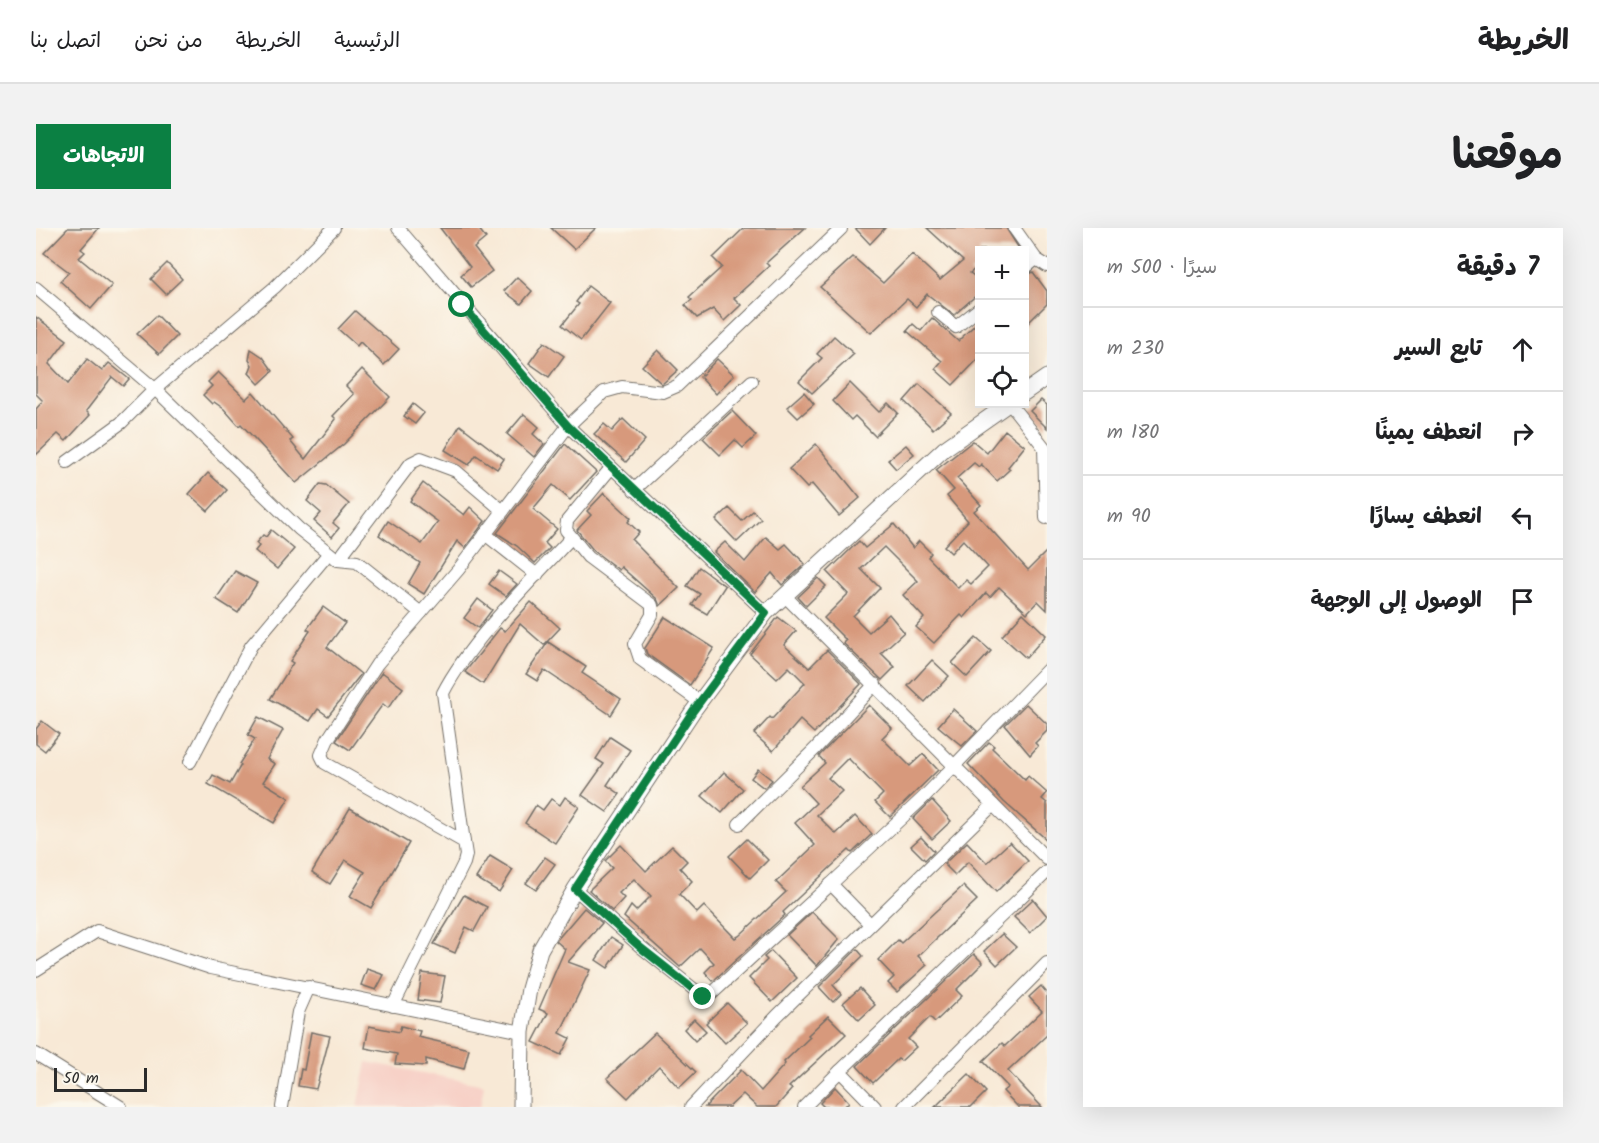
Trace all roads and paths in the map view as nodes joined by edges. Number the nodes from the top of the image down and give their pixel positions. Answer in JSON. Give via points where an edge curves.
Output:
{"nodes":[{"id":1,"x":334,"y":228,"type":"edge"},
{"id":2,"x":398,"y":228,"type":"edge"},
{"id":3,"x":1014,"y":228,"type":"edge"},
{"id":4,"x":841,"y":229,"type":"edge"},
{"id":5,"x":1036,"y":259,"type":"junction"},
{"id":6,"x":1029,"y":264,"type":"edge"},
{"id":7,"x":1047,"y":266,"type":"edge"},
{"id":8,"x":36,"y":288,"type":"edge"},
{"id":9,"x":938,"y":312,"type":"dead end"},
{"id":10,"x":975,"y":312,"type":"edge"},
{"id":11,"x":1047,"y":377,"type":"edge"},
{"id":12,"x":752,"y":381,"type":"dead end"},
{"id":13,"x":155,"y":389,"type":"junction"},
{"id":14,"x":1029,"y":390,"type":"edge"},
{"id":15,"x":1003,"y":408,"type":"edge"},
{"id":16,"x":1012,"y":408,"type":"edge"},
{"id":17,"x":568,"y":426,"type":"junction"},
{"id":18,"x":67,"y":462,"type":"dead end"},
{"id":19,"x":611,"y":468,"type":"junction"},
{"id":20,"x":634,"y":490,"type":"junction"},
{"id":21,"x":503,"y":511,"type":"junction"},
{"id":22,"x":1046,"y":518,"type":"edge"},
{"id":23,"x":485,"y":534,"type":"junction"},
{"id":24,"x":570,"y":539,"type":"junction"},
{"id":25,"x":334,"y":557,"type":"junction"},
{"id":26,"x":537,"y":575,"type":"junction"},
{"id":27,"x":784,"y":596,"type":"junction"},
{"id":28,"x":421,"y":613,"type":"junction"},
{"id":29,"x":766,"y":613,"type":"junction"},
{"id":30,"x":1047,"y":670,"type":"edge"},
{"id":31,"x":875,"y":684,"type":"junction"},
{"id":32,"x":700,"y":702,"type":"junction"},
{"id":33,"x":190,"y":762,"type":"dead end"},
{"id":34,"x":955,"y":766,"type":"junction"},
{"id":35,"x":993,"y":805,"type":"junction"},
{"id":36,"x":739,"y":824,"type":"dead end"},
{"id":37,"x":464,"y":842,"type":"junction"},
{"id":38,"x":1047,"y":859,"type":"edge"},
{"id":39,"x":1047,"y":872,"type":"edge"},
{"id":40,"x":831,"y":884,"type":"junction"},
{"id":41,"x":575,"y":889,"type":"junction"},
{"id":42,"x":870,"y":924,"type":"junction"},
{"id":43,"x":1047,"y":963,"type":"edge"},
{"id":44,"x":36,"y":969,"type":"edge"},
{"id":45,"x":309,"y":987,"type":"junction"},
{"id":46,"x":393,"y":1006,"type":"junction"},
{"id":47,"x":522,"y":1032,"type":"junction"},
{"id":48,"x":36,"y":1054,"type":"edge"},
{"id":49,"x":840,"y":1071,"type":"junction"},
{"id":50,"x":121,"y":1107,"type":"edge"},
{"id":51,"x":282,"y":1107,"type":"edge"},
{"id":52,"x":521,"y":1107,"type":"edge"},
{"id":53,"x":691,"y":1107,"type":"edge"},
{"id":54,"x":804,"y":1107,"type":"edge"},
{"id":55,"x":875,"y":1107,"type":"edge"},
{"id":56,"x":904,"y":1107,"type":"edge"}],
"edges":[{"from":1,"to":13,"type":"street","via":[[275,287]]},
{"from":2,"to":17,"type":"street"},
{"from":3,"to":5,"type":"street"},
{"from":4,"to":17,"type":"street","via":[[677,386],[663,392],[622,387],[604,392]]},
{"from":5,"to":6,"type":"street"},
{"from":5,"to":7,"type":"street"},
{"from":8,"to":13,"type":"street"},
{"from":9,"to":10,"type":"street","via":[[956,327]]},
{"from":11,"to":14,"type":"street"},
{"from":12,"to":20,"type":"street"},
{"from":13,"to":18,"type":"street","via":[[121,423]]},
{"from":13,"to":25,"type":"street","via":[[299,529]]},
{"from":15,"to":27,"type":"street","via":[[944,449]]},
{"from":16,"to":22,"type":"street","via":[[1044,447]]},
{"from":17,"to":19,"type":"street"},
{"from":17,"to":21,"type":"street"},
{"from":19,"to":20,"type":"street"},
{"from":19,"to":24,"type":"street","via":[[567,521]]},
{"from":20,"to":29,"type":"street"},
{"from":21,"to":23,"type":"street"},
{"from":21,"to":25,"type":"street","via":[[456,471],[421,458],[411,463]]},
{"from":23,"to":26,"type":"street"},
{"from":23,"to":28,"type":"street"},
{"from":24,"to":26,"type":"street"},
{"from":24,"to":32,"type":"street","via":[[652,605],[652,615],[635,644],[640,659]]},
{"from":25,"to":28,"type":"street","via":[[357,562]]},
{"from":25,"to":33,"type":"street","via":[[251,646]]},
{"from":26,"to":37,"type":"street","via":[[463,663],[443,693]]},
{"from":27,"to":29,"type":"street"},
{"from":27,"to":31,"type":"street"},
{"from":28,"to":37,"type":"street","via":[[377,664],[322,749],[322,759]]},
{"from":29,"to":32,"type":"street"},
{"from":30,"to":34,"type":"street"},
{"from":31,"to":34,"type":"street"},
{"from":31,"to":36,"type":"street"},
{"from":32,"to":41,"type":"street"},
{"from":34,"to":35,"type":"street"},
{"from":34,"to":40,"type":"street"},
{"from":35,"to":38,"type":"street"},
{"from":35,"to":42,"type":"street"},
{"from":37,"to":46,"type":"street","via":[[464,863]]},
{"from":39,"to":49,"type":"street"},
{"from":40,"to":41,"type":"street","via":[[706,999]]},
{"from":40,"to":42,"type":"street"},
{"from":41,"to":47,"type":"street","via":[[540,950]]},
{"from":42,"to":53,"type":"street"},
{"from":43,"to":56,"type":"street"},
{"from":44,"to":45,"type":"street","via":[[97,931],[211,968]]},
{"from":45,"to":46,"type":"street"},
{"from":45,"to":51,"type":"street","via":[[298,1012]]},
{"from":46,"to":47,"type":"street"},
{"from":47,"to":52,"type":"street"},
{"from":48,"to":50,"type":"street"},
{"from":49,"to":54,"type":"street"},
{"from":49,"to":55,"type":"street"}]}
